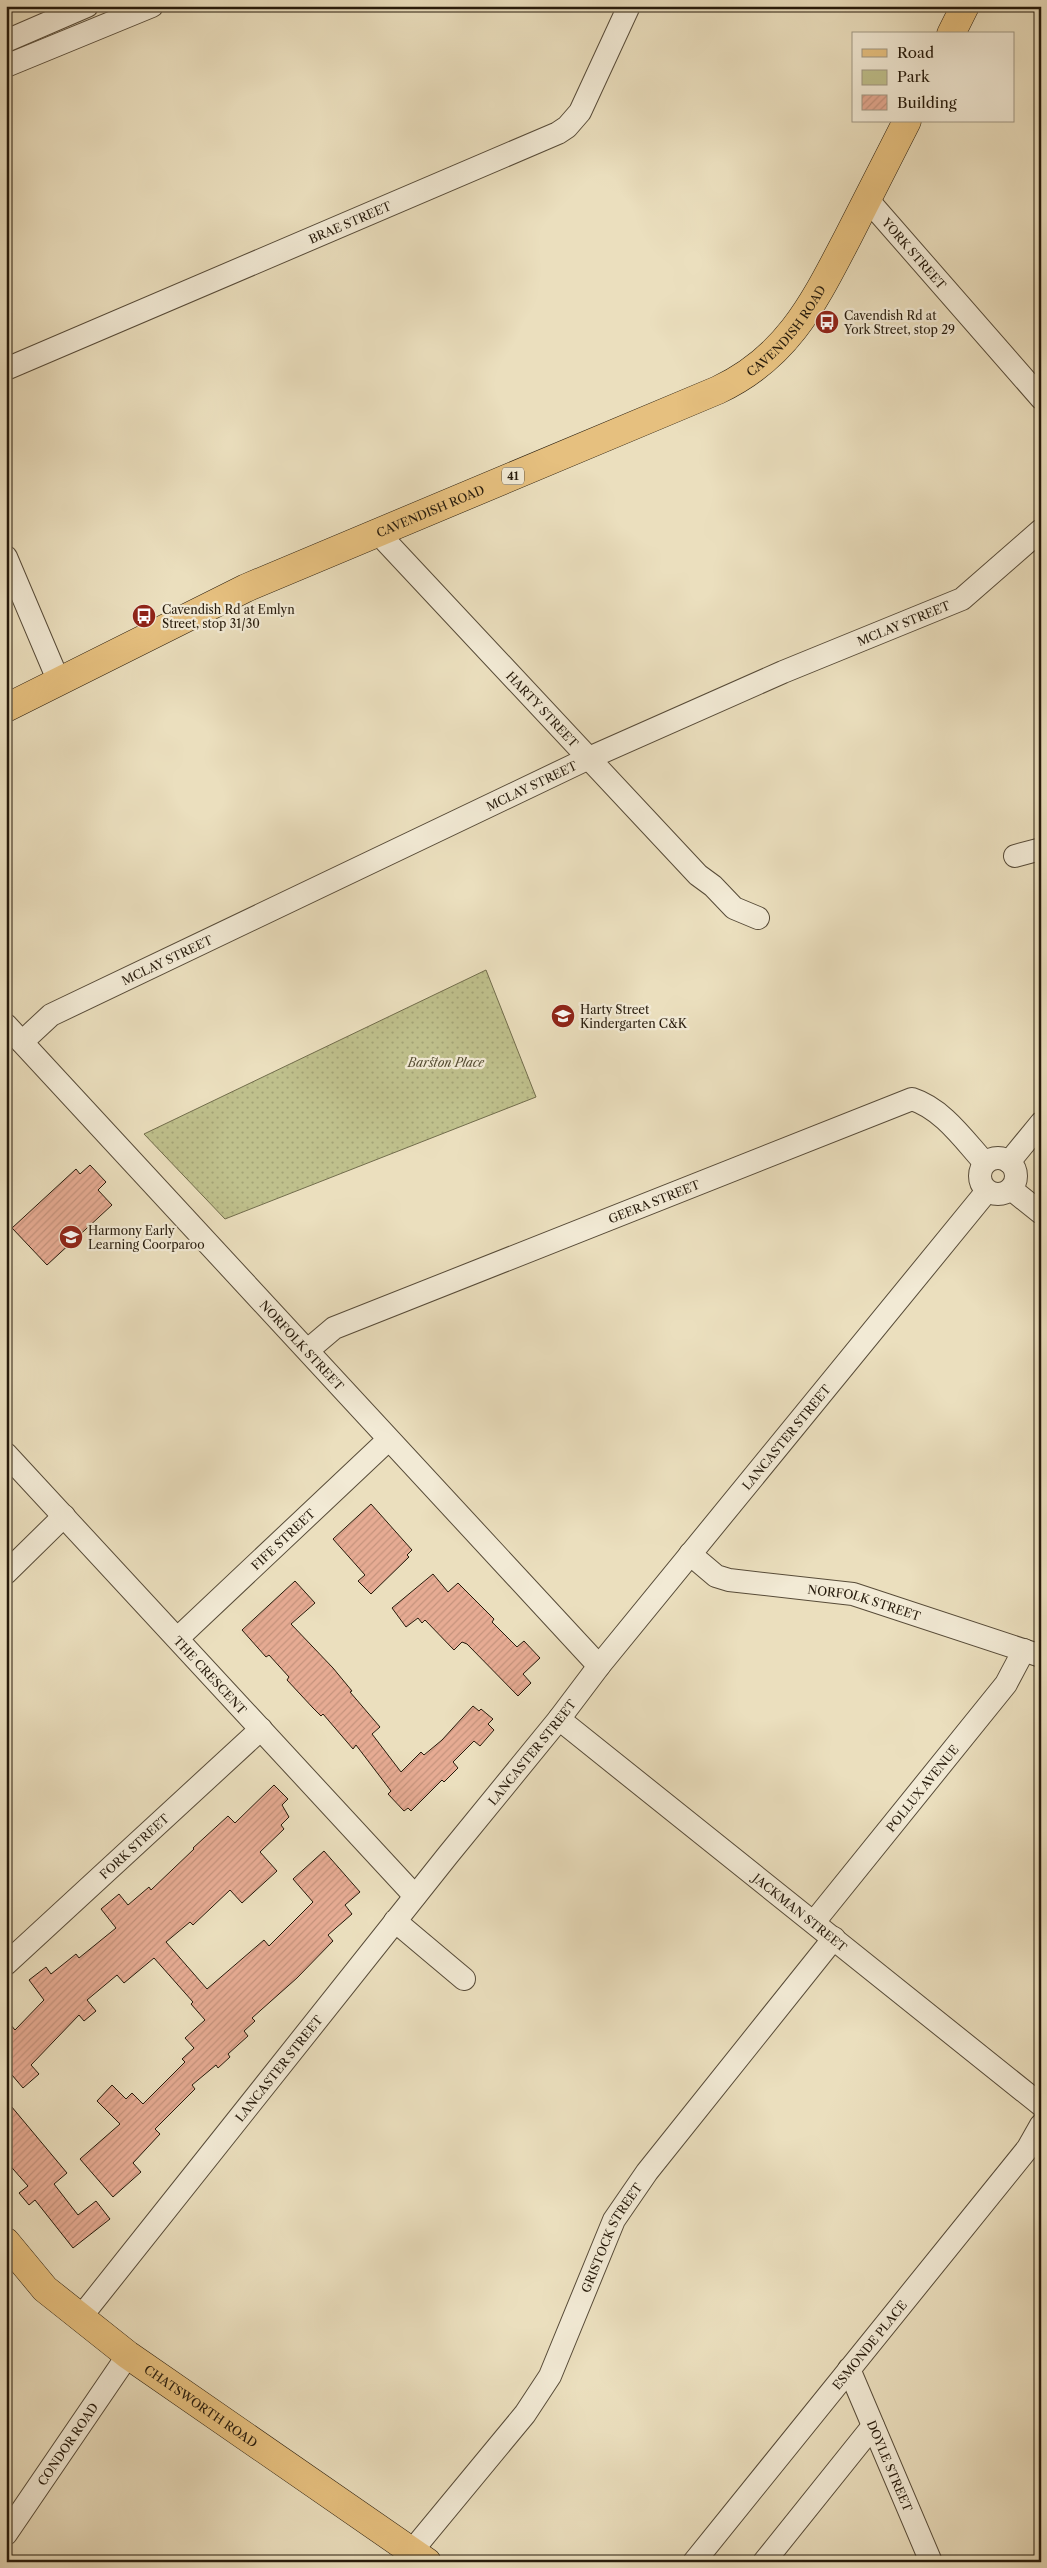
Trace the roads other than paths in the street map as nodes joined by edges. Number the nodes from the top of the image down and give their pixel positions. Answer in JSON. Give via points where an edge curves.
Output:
{"nodes":[{"id":1,"x":87,"y":6,"type":"edge"},
{"id":2,"x":152,"y":6,"type":"edge"},
{"id":3,"x":629,"y":6,"type":"edge"},
{"id":4,"x":966,"y":6,"type":"edge"},
{"id":5,"x":953,"y":32,"type":"edge"},
{"id":6,"x":6,"y":41,"type":"edge"},
{"id":7,"x":6,"y":66,"type":"edge"},
{"id":8,"x":906,"y":122,"type":"edge"},
{"id":9,"x":867,"y":199,"type":"junction"},
{"id":10,"x":6,"y":368,"type":"edge"},
{"id":11,"x":1041,"y":398,"type":"edge"},
{"id":12,"x":1041,"y":530,"type":"edge"},
{"id":13,"x":378,"y":533,"type":"junction"},
{"id":14,"x":6,"y":557,"type":"edge"},
{"id":15,"x":58,"y":682,"type":"junction"},
{"id":16,"x":6,"y":708,"type":"edge"},
{"id":17,"x":589,"y":758,"type":"junction"},
{"id":18,"x":1041,"y":849,"type":"edge"},
{"id":19,"x":1015,"y":856,"type":"dead end"},
{"id":20,"x":758,"y":918,"type":"dead end"},
{"id":21,"x":6,"y":1026,"type":"edge"},
{"id":22,"x":22,"y":1042,"type":"junction"},
{"id":23,"x":1041,"y":1123,"type":"edge"},
{"id":24,"x":1009,"y":1162,"type":"junction"},
{"id":25,"x":985,"y":1163,"type":"junction"},
{"id":26,"x":1011,"y":1189,"type":"junction"},
{"id":27,"x":987,"y":1191,"type":"junction"},
{"id":28,"x":1041,"y":1213,"type":"edge"},
{"id":29,"x":308,"y":1350,"type":"junction"},
{"id":30,"x":388,"y":1440,"type":"junction"},
{"id":31,"x":6,"y":1454,"type":"edge"},
{"id":32,"x":64,"y":1516,"type":"junction"},
{"id":33,"x":690,"y":1554,"type":"junction"},
{"id":34,"x":6,"y":1573,"type":"edge"},
{"id":35,"x":178,"y":1638,"type":"junction"},
{"id":36,"x":1032,"y":1653,"type":"edge"},
{"id":37,"x":599,"y":1666,"type":"junction"},
{"id":38,"x":560,"y":1719,"type":"junction"},
{"id":39,"x":260,"y":1729,"type":"junction"},
{"id":40,"x":415,"y":1896,"type":"junction"},
{"id":41,"x":395,"y":1921,"type":"junction"},
{"id":42,"x":814,"y":1922,"type":"junction"},
{"id":43,"x":834,"y":1938,"type":"junction"},
{"id":44,"x":6,"y":1964,"type":"edge"},
{"id":45,"x":464,"y":1979,"type":"dead end"},
{"id":46,"x":1041,"y":2105,"type":"edge"},
{"id":47,"x":1041,"y":2125,"type":"edge"},
{"id":48,"x":6,"y":2242,"type":"edge"},
{"id":49,"x":80,"y":2318,"type":"junction"},
{"id":50,"x":128,"y":2355,"type":"junction"},
{"id":51,"x":849,"y":2369,"type":"junction"},
{"id":52,"x":873,"y":2426,"type":"junction"},
{"id":53,"x":6,"y":2534,"type":"edge"},
{"id":54,"x":421,"y":2558,"type":"edge"},
{"id":55,"x":694,"y":2562,"type":"edge"},
{"id":56,"x":764,"y":2562,"type":"edge"},
{"id":57,"x":931,"y":2562,"type":"edge"}],
"edges":[{"from":1,"to":6,"type":"street"},
{"from":2,"to":7,"type":"street"},
{"from":3,"to":10,"type":"street","name":"BRAE STREET","via":[[580,112],[558,134]]},
{"from":4,"to":5,"type":"main road"},
{"from":8,"to":9,"type":"main road","name":"CAVENDISH ROAD","number":"41"},
{"from":9,"to":11,"type":"street","name":"YORK STREET"},
{"from":9,"to":13,"type":"main road","name":"CAVENDISH ROAD","number":"41","via":[[804,317],[778,350],[751,372],[718,390]]},
{"from":12,"to":17,"type":"street","name":"MCLAY STREET","via":[[962,599],[783,672]]},
{"from":13,"to":15,"type":"main road","name":"CAVENDISH ROAD","number":"41","via":[[246,588]]},
{"from":13,"to":17,"type":"street","name":"HARTY STREET"},
{"from":14,"to":15,"type":"street"},
{"from":15,"to":16,"type":"main road","name":"CAVENDISH ROAD","number":"41"},
{"from":17,"to":20,"type":"street","name":"HARTY STREET","via":[[698,876],[734,908]]},
{"from":17,"to":22,"type":"street","name":"MCLAY STREET","via":[[51,1015]]},
{"from":18,"to":19,"type":"street"},
{"from":21,"to":22,"type":"street","name":"NORFOLK STREET"},
{"from":22,"to":29,"type":"street","name":"NORFOLK STREET"},
{"from":23,"to":24,"type":"street"},
{"from":24,"to":25,"type":"street","via":[[1000,1158]]},
{"from":24,"to":26,"type":"street","via":[[1016,1172]]},
{"from":25,"to":27,"type":"street","via":[[980,1174]]},
{"from":25,"to":29,"type":"street","name":"GEERA STREET","via":[[942,1116],[926,1104],[912,1099],[334,1328]]},
{"from":26,"to":27,"type":"street","via":[[996,1194]]},
{"from":26,"to":28,"type":"street"},
{"from":27,"to":33,"type":"street","name":"LANCASTER STREET"},
{"from":29,"to":30,"type":"street","name":"NORFOLK STREET"},
{"from":30,"to":35,"type":"street","name":"FIFE STREET"},
{"from":30,"to":37,"type":"street","name":"NORFOLK STREET"},
{"from":31,"to":32,"type":"street","name":"THE CRESCENT"},
{"from":32,"to":34,"type":"street"},
{"from":32,"to":35,"type":"street","name":"THE CRESCENT"},
{"from":33,"to":36,"type":"street","name":"NORFOLK STREET","via":[[716,1576],[729,1580],[853,1594]]},
{"from":33,"to":37,"type":"street","name":"LANCASTER STREET"},
{"from":35,"to":39,"type":"street","name":"THE CRESCENT"},
{"from":36,"to":42,"type":"street","name":"POLLUX AVENUE"},
{"from":37,"to":38,"type":"street","name":"LANCASTER STREET"},
{"from":38,"to":40,"type":"street","name":"LANCASTER STREET"},
{"from":38,"to":42,"type":"street","name":"JACKMAN STREET"},
{"from":39,"to":40,"type":"street","name":"THE CRESCENT"},
{"from":39,"to":44,"type":"street","name":"FORK STREET"},
{"from":40,"to":41,"type":"street","name":"LANCASTER STREET"},
{"from":41,"to":45,"type":"street"},
{"from":41,"to":49,"type":"street","name":"LANCASTER STREET"},
{"from":42,"to":43,"type":"street","name":"JACKMAN STREET"},
{"from":43,"to":46,"type":"street","name":"JACKMAN STREET"},
{"from":43,"to":54,"type":"street","name":"GRISTOCK STREET","via":[[647,2172],[614,2220],[550,2376]]},
{"from":47,"to":51,"type":"street","name":"ESMONDE PLACE","via":[[1028,2148]]},
{"from":48,"to":49,"type":"main road","name":"CHATSWORTH ROAD","via":[[46,2289]]},
{"from":49,"to":50,"type":"main road","name":"CHATSWORTH ROAD"},
{"from":50,"to":53,"type":"street","name":"CONDOR ROAD"},
{"from":50,"to":54,"type":"main road","name":"CHATSWORTH ROAD"},
{"from":51,"to":52,"type":"street","name":"DOYLE STREET"},
{"from":51,"to":55,"type":"street","name":"ESMONDE PLACE"},
{"from":52,"to":56,"type":"street"},
{"from":52,"to":57,"type":"street","name":"DOYLE STREET"}]}
